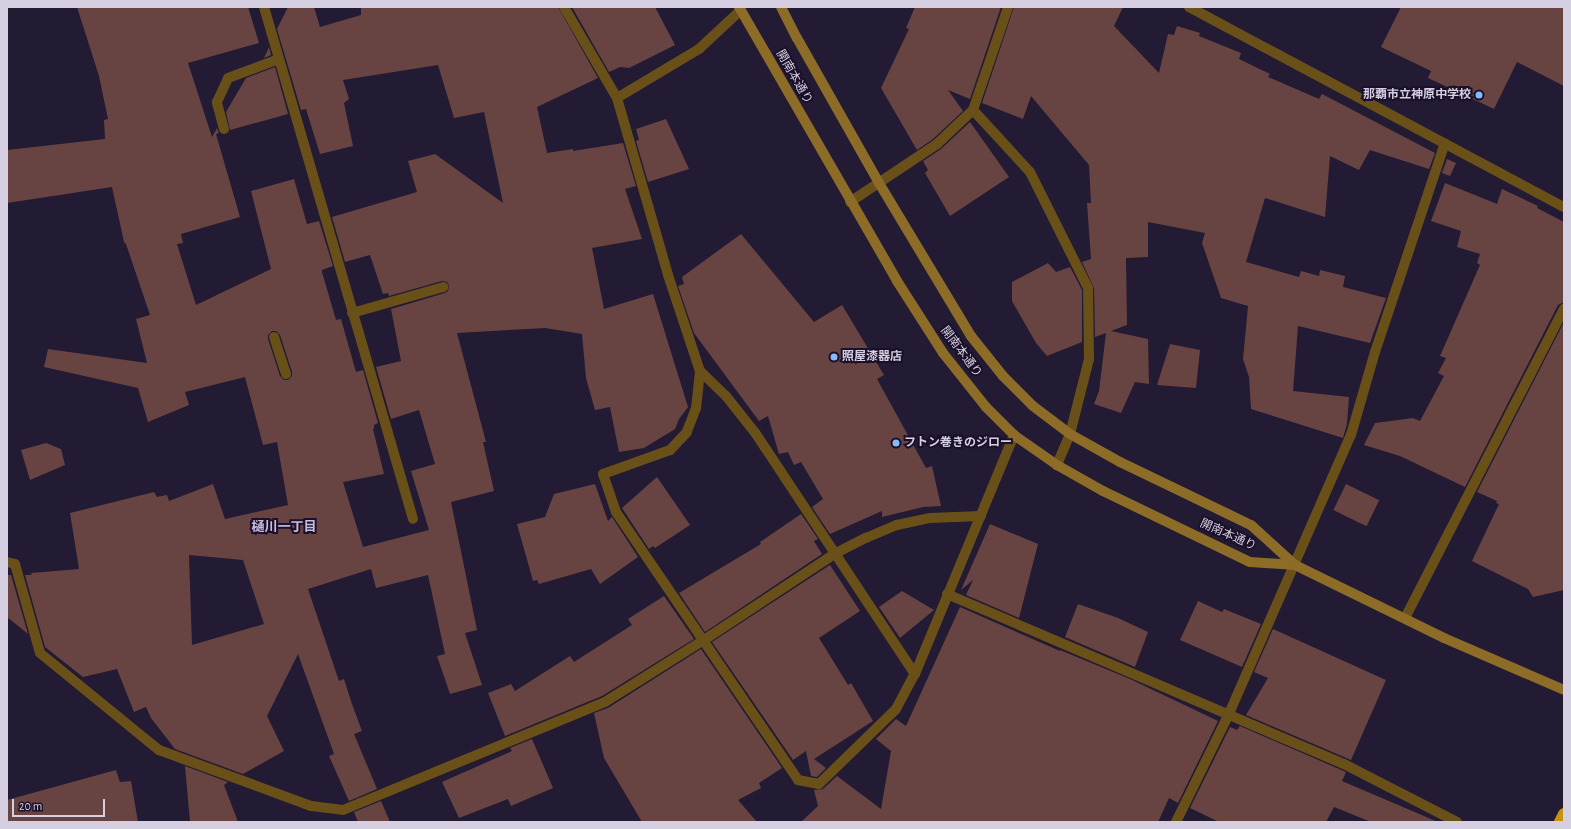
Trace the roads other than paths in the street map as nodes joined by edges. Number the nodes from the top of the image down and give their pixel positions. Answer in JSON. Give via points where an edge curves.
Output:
{"nodes":[{"id":1,"x":264,"y":7,"type":"edge"},
{"id":2,"x":564,"y":7,"type":"edge"},
{"id":3,"x":781,"y":7,"type":"edge"},
{"id":4,"x":1008,"y":7,"type":"edge"},
{"id":5,"x":1189,"y":7,"type":"edge"},
{"id":6,"x":741,"y":8,"type":"edge"},
{"id":7,"x":279,"y":59,"type":"junction"},
{"id":8,"x":616,"y":98,"type":"junction"},
{"id":9,"x":973,"y":110,"type":"junction"},
{"id":10,"x":224,"y":129,"type":"dead end"},
{"id":11,"x":1445,"y":143,"type":"junction"},
{"id":12,"x":879,"y":182,"type":"junction"},
{"id":13,"x":850,"y":202,"type":"junction"},
{"id":14,"x":1564,"y":207,"type":"edge"},
{"id":15,"x":443,"y":286,"type":"dead end"},
{"id":16,"x":1564,"y":308,"type":"edge"},
{"id":17,"x":352,"y":313,"type":"junction"},
{"id":18,"x":274,"y":337,"type":"dead end"},
{"id":19,"x":700,"y":371,"type":"junction"},
{"id":20,"x":286,"y":374,"type":"dead end"},
{"id":21,"x":1070,"y":434,"type":"junction"},
{"id":22,"x":1014,"y":435,"type":"junction"},
{"id":23,"x":1057,"y":466,"type":"junction"},
{"id":24,"x":981,"y":516,"type":"junction"},
{"id":25,"x":413,"y":519,"type":"dead end"},
{"id":26,"x":836,"y":553,"type":"junction"},
{"id":27,"x":7,"y":562,"type":"edge"},
{"id":28,"x":1295,"y":565,"type":"junction"},
{"id":29,"x":946,"y":594,"type":"junction"},
{"id":30,"x":1405,"y":618,"type":"junction"},
{"id":31,"x":704,"y":640,"type":"junction"},
{"id":32,"x":915,"y":674,"type":"junction"},
{"id":33,"x":1564,"y":690,"type":"edge"},
{"id":34,"x":1228,"y":716,"type":"junction"},
{"id":35,"x":1564,"y":814,"type":"edge"},
{"id":36,"x":1176,"y":822,"type":"edge"},
{"id":37,"x":1457,"y":822,"type":"edge"},
{"id":38,"x":1560,"y":822,"type":"edge"}],
"edges":[{"from":1,"to":7,"type":"street"},
{"from":2,"to":8,"type":"street"},
{"from":3,"to":12,"type":"main road","name":"開南本通り"},
{"from":4,"to":9,"type":"street"},
{"from":5,"to":11,"type":"street"},
{"from":6,"to":8,"type":"street","via":[[699,49]]},
{"from":6,"to":13,"type":"main road","name":"開南本通り"},
{"from":7,"to":10,"type":"street","via":[[228,78],[217,102]]},
{"from":7,"to":17,"type":"street"},
{"from":8,"to":19,"type":"street","via":[[668,275]]},
{"from":9,"to":12,"type":"street","via":[[937,144]]},
{"from":9,"to":21,"type":"street","via":[[1030,172],[1088,288],[1089,359]]},
{"from":11,"to":14,"type":"street"},
{"from":11,"to":28,"type":"street","via":[[1375,352],[1351,435]]},
{"from":12,"to":13,"type":"street"},
{"from":12,"to":21,"type":"main road","name":"開南本通り","via":[[971,336],[1003,376],[1033,406]]},
{"from":13,"to":22,"type":"main road","name":"開南本通り","via":[[943,353],[986,407]]},
{"from":15,"to":17,"type":"street"},
{"from":16,"to":30,"type":"street"},
{"from":17,"to":25,"type":"street"},
{"from":18,"to":20,"type":"street"},
{"from":19,"to":26,"type":"street","via":[[726,396],[756,434]]},
{"from":19,"to":31,"type":"street","via":[[696,408],[687,432],[670,450],[603,474],[616,512]]},
{"from":21,"to":23,"type":"street"},
{"from":21,"to":28,"type":"main road","name":"開南本通り","via":[[1120,462],[1250,525]]},
{"from":22,"to":23,"type":"main road","name":"開南本通り"},
{"from":22,"to":24,"type":"street"},
{"from":23,"to":28,"type":"main road","name":"開南本通り","via":[[1250,562]]},
{"from":24,"to":26,"type":"street","via":[[930,518],[897,525]]},
{"from":24,"to":29,"type":"street"},
{"from":26,"to":31,"type":"street"},
{"from":26,"to":32,"type":"street"},
{"from":27,"to":31,"type":"street","via":[[15,564],[40,653],[159,750],[311,806],[343,810],[605,702]]},
{"from":28,"to":30,"type":"main road","name":"開南本通り"},
{"from":28,"to":34,"type":"street"},
{"from":29,"to":32,"type":"street"},
{"from":29,"to":34,"type":"street"},
{"from":30,"to":33,"type":"main road","name":"開南本通り","via":[[1444,638]]},
{"from":31,"to":32,"type":"street","via":[[798,780],[820,784],[896,709]]},
{"from":34,"to":36,"type":"street"},
{"from":34,"to":37,"type":"street","via":[[1344,764]]},
{"from":35,"to":38,"type":"highway"}]}
